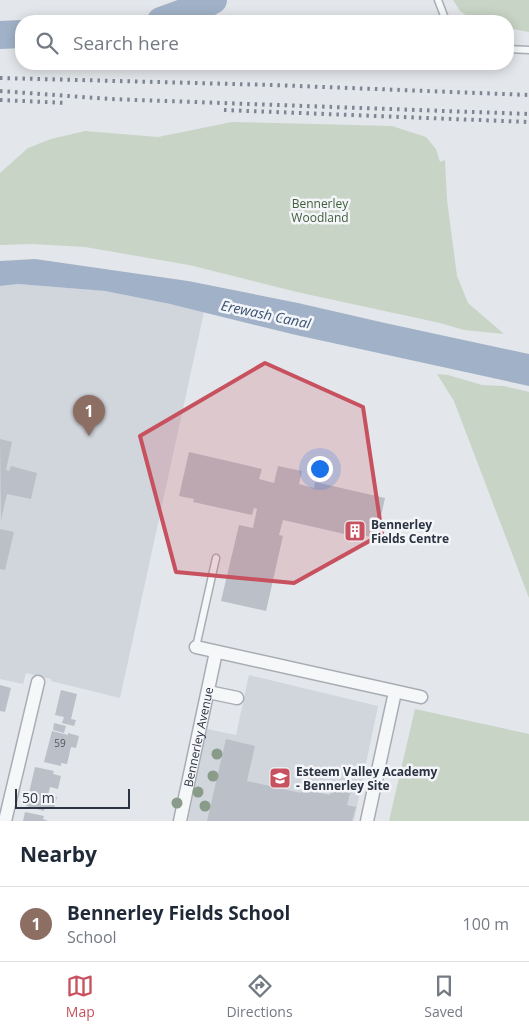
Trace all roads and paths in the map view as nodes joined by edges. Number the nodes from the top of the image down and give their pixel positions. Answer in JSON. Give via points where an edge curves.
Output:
{"nodes":[{"id":1,"x":438,"y":0,"type":"edge"},
{"id":2,"x":444,"y":15,"type":"edge"},
{"id":3,"x":514,"y":49,"type":"edge"},
{"id":4,"x":529,"y":50,"type":"edge"},
{"id":5,"x":216,"y":558,"type":"dead end"},
{"id":6,"x":196,"y":647,"type":"joint"},
{"id":7,"x":216,"y":652,"type":"junction"},
{"id":8,"x":38,"y":682,"type":"dead end"},
{"id":9,"x":208,"y":692,"type":"junction"},
{"id":10,"x":396,"y":692,"type":"junction"},
{"id":11,"x":237,"y":698,"type":"dead end"},
{"id":12,"x":421,"y":698,"type":"dead end"},
{"id":13,"x":5,"y":821,"type":"edge"},
{"id":14,"x":180,"y":821,"type":"edge"},
{"id":15,"x":367,"y":821,"type":"edge"}],
"edges":[{"from":1,"to":2,"type":"lane"},
{"from":3,"to":4,"type":"lane"},
{"from":5,"to":6,"type":"lane"},
{"from":6,"to":7,"type":"street"},
{"from":7,"to":9,"type":"street","name":"Bennerley Avenue"},
{"from":7,"to":10,"type":"street"},
{"from":8,"to":13,"type":"street"},
{"from":9,"to":11,"type":"street"},
{"from":9,"to":14,"type":"street","name":"Bennerley Avenue"},
{"from":10,"to":12,"type":"street"},
{"from":10,"to":15,"type":"street"}]}
